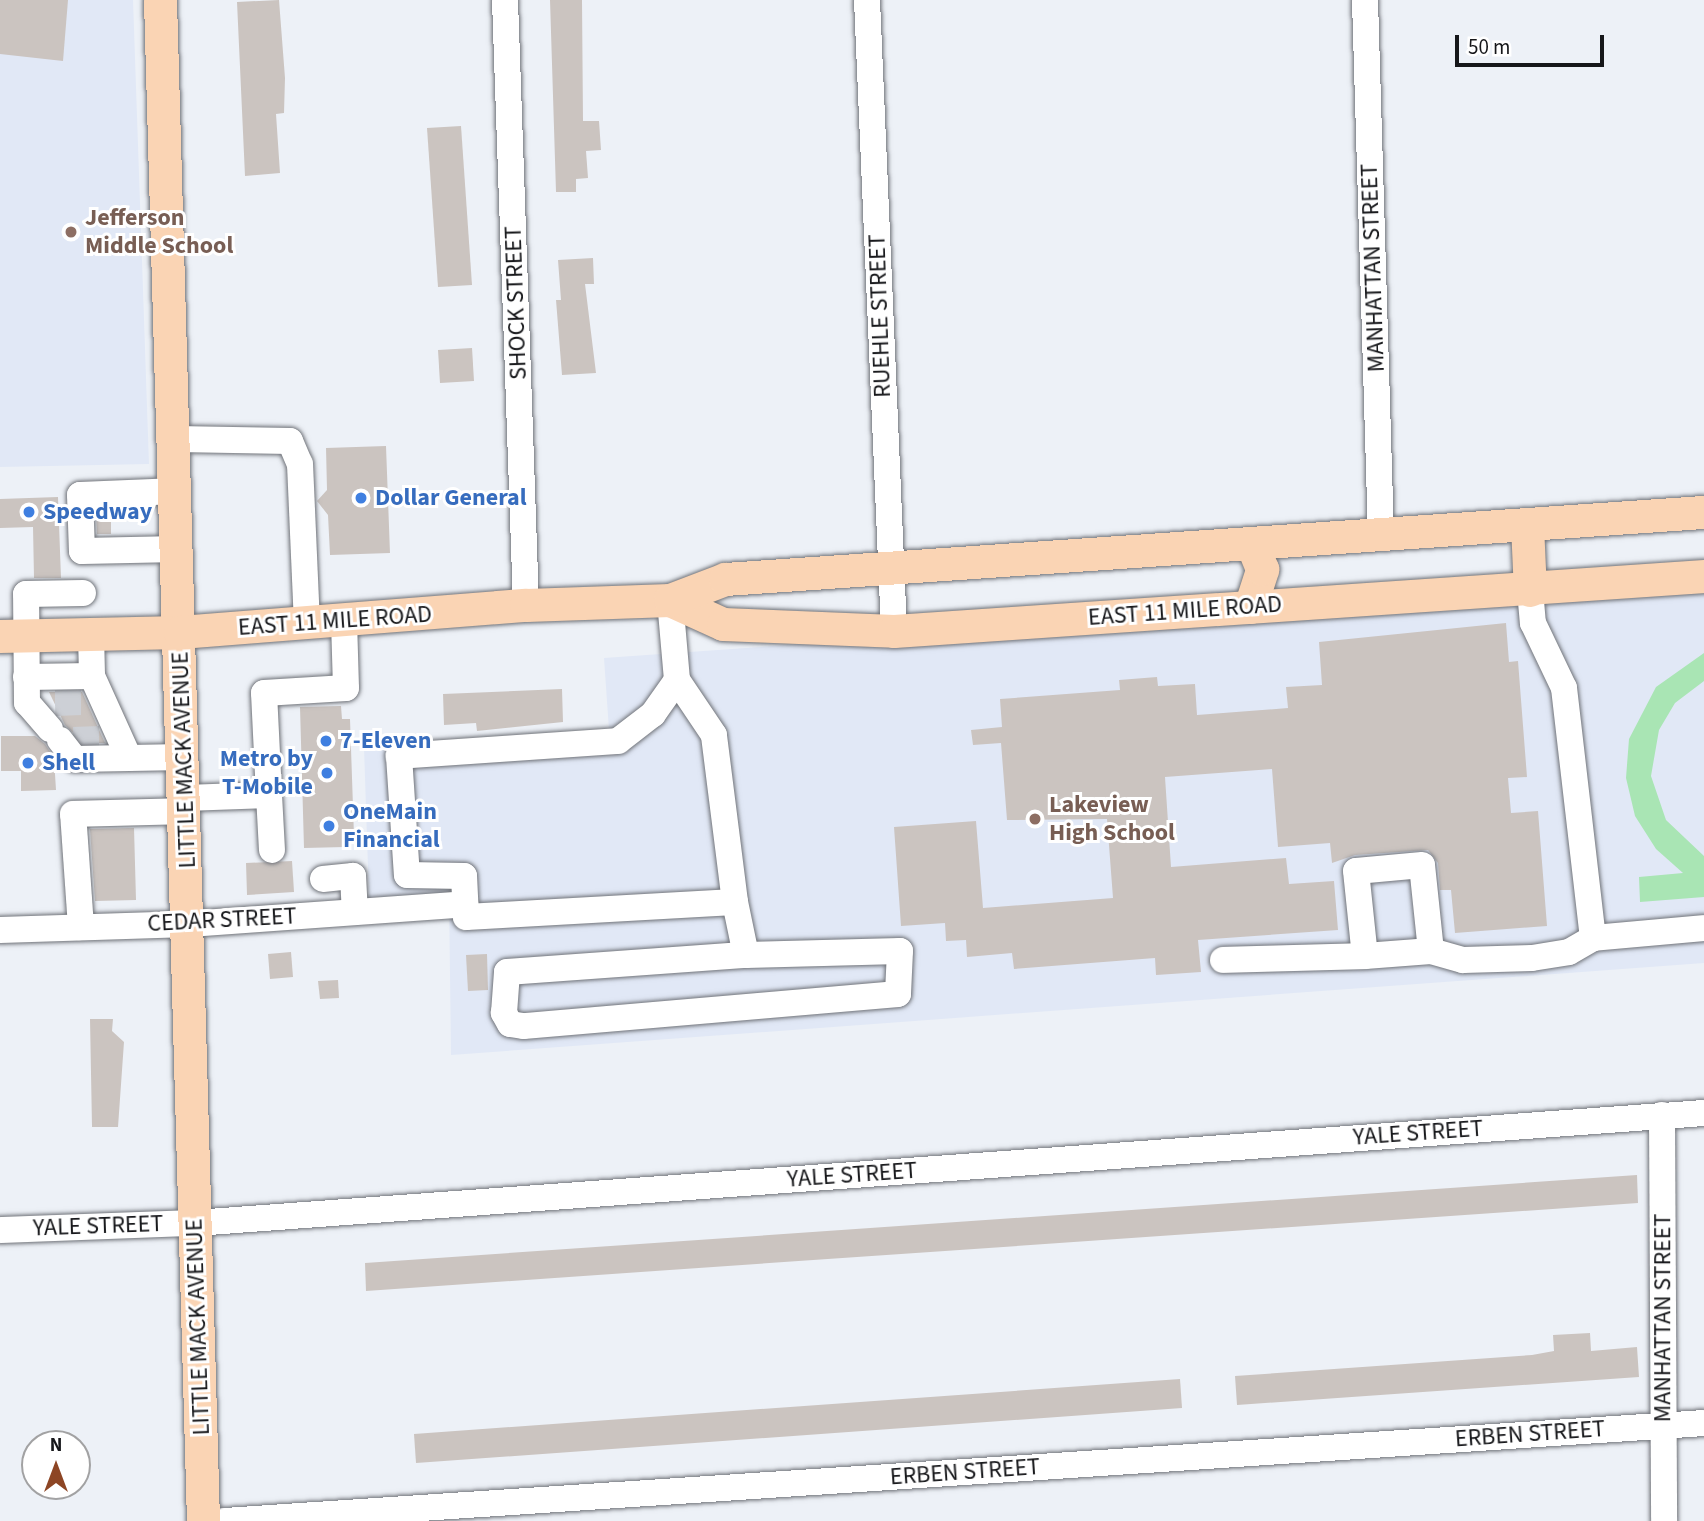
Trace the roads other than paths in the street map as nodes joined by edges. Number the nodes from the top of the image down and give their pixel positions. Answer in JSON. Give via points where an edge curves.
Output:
{"nodes":[{"id":1,"x":160,"y":0,"type":"edge"},
{"id":2,"x":505,"y":0,"type":"edge"},
{"id":3,"x":867,"y":0,"type":"edge"},
{"id":4,"x":1365,"y":0,"type":"edge"},
{"id":5,"x":176,"y":439,"type":"junction"},
{"id":6,"x":177,"y":491,"type":"junction"},
{"id":7,"x":1704,"y":512,"type":"edge"},
{"id":8,"x":1527,"y":525,"type":"junction"},
{"id":9,"x":1381,"y":536,"type":"junction"},
{"id":10,"x":1252,"y":544,"type":"junction"},
{"id":11,"x":178,"y":549,"type":"junction"},
{"id":12,"x":82,"y":551,"type":"junction"},
{"id":13,"x":890,"y":570,"type":"junction"},
{"id":14,"x":1704,"y":576,"type":"edge"},
{"id":15,"x":1531,"y":590,"type":"junction"},
{"id":16,"x":83,"y":593,"type":"junction"},
{"id":17,"x":670,"y":600,"type":"junction"},
{"id":18,"x":526,"y":605,"type":"junction"},
{"id":19,"x":1250,"y":607,"type":"junction"},
{"id":20,"x":344,"y":622,"type":"junction"},
{"id":21,"x":307,"y":624,"type":"junction"},
{"id":22,"x":894,"y":631,"type":"junction"},
{"id":23,"x":180,"y":632,"type":"junction"},
{"id":24,"x":88,"y":634,"type":"junction"},
{"id":25,"x":13,"y":636,"type":"edge"},
{"id":26,"x":92,"y":676,"type":"junction"},
{"id":27,"x":26,"y":677,"type":"junction"},
{"id":28,"x":677,"y":680,"type":"junction"},
{"id":29,"x":27,"y":703,"type":"junction"},
{"id":30,"x":55,"y":703,"type":"tunnel mouth"},
{"id":31,"x":119,"y":745,"type":"junction"},
{"id":32,"x":184,"y":757,"type":"junction"},
{"id":33,"x":269,"y":795,"type":"junction"},
{"id":34,"x":186,"y":805,"type":"junction"},
{"id":35,"x":272,"y":850,"type":"dead end"},
{"id":36,"x":323,"y":879,"type":"dead end"},
{"id":37,"x":735,"y":902,"type":"junction"},
{"id":38,"x":454,"y":904,"type":"junction"},
{"id":39,"x":355,"y":912,"type":"junction"},
{"id":40,"x":190,"y":924,"type":"junction"},
{"id":41,"x":81,"y":927,"type":"junction"},
{"id":42,"x":1704,"y":928,"type":"edge"},
{"id":43,"x":0,"y":930,"type":"edge"},
{"id":44,"x":1593,"y":938,"type":"junction"},
{"id":45,"x":1431,"y":951,"type":"junction"},
{"id":46,"x":746,"y":955,"type":"junction"},
{"id":47,"x":1365,"y":956,"type":"junction"},
{"id":48,"x":1223,"y":960,"type":"dead end"},
{"id":49,"x":1704,"y":1113,"type":"edge"},
{"id":50,"x":1662,"y":1115,"type":"junction"},
{"id":51,"x":195,"y":1223,"type":"junction"},
{"id":52,"x":0,"y":1230,"type":"edge"},
{"id":53,"x":1704,"y":1423,"type":"edge"},
{"id":54,"x":1664,"y":1426,"type":"junction"},
{"id":55,"x":203,"y":1521,"type":"edge"},
{"id":56,"x":225,"y":1521,"type":"edge"},
{"id":57,"x":1664,"y":1521,"type":"edge"}],
"edges":[{"from":1,"to":5,"type":"main road","name":"LITTLE MACK AVENUE"},
{"from":2,"to":18,"type":"street","name":"SHOCK STREET"},
{"from":3,"to":13,"type":"street","name":"RUEHLE STREET"},
{"from":4,"to":9,"type":"street","name":"MANHATTAN STREET"},
{"from":5,"to":6,"type":"main road","name":"LITTLE MACK AVENUE"},
{"from":5,"to":21,"type":"street","via":[[290,441],[300,464]]},
{"from":6,"to":11,"type":"main road","name":"LITTLE MACK AVENUE"},
{"from":6,"to":12,"type":"street","via":[[80,495]]},
{"from":7,"to":8,"type":"main road","name":"EAST 11 MILE ROAD"},
{"from":8,"to":9,"type":"main road","name":"EAST 11 MILE ROAD"},
{"from":8,"to":15,"type":"main road"},
{"from":9,"to":10,"type":"main road","name":"EAST 11 MILE ROAD"},
{"from":10,"to":13,"type":"main road","name":"EAST 11 MILE ROAD"},
{"from":10,"to":19,"type":"main road","via":[[1262,569]]},
{"from":11,"to":12,"type":"street"},
{"from":11,"to":23,"type":"main road","name":"LITTLE MACK AVENUE"},
{"from":12,"to":16,"type":"street"},
{"from":13,"to":17,"type":"main road","name":"EAST 11 MILE ROAD","via":[[724,579]]},
{"from":13,"to":22,"type":"street","name":"RUEHLE STREET"},
{"from":14,"to":15,"type":"main road","name":"EAST 11 MILE ROAD"},
{"from":15,"to":19,"type":"main road","name":"EAST 11 MILE ROAD"},
{"from":15,"to":44,"type":"street","via":[[1533,623],[1564,688]]},
{"from":16,"to":24,"type":"street"},
{"from":16,"to":25,"type":"street","via":[[26,594]]},
{"from":17,"to":18,"type":"main road","name":"EAST 11 MILE ROAD"},
{"from":17,"to":22,"type":"main road","name":"EAST 11 MILE ROAD","via":[[723,624]]},
{"from":17,"to":28,"type":"street"},
{"from":18,"to":20,"type":"main road","name":"EAST 11 MILE ROAD"},
{"from":19,"to":22,"type":"main road","name":"EAST 11 MILE ROAD"},
{"from":20,"to":21,"type":"main road","name":"EAST 11 MILE ROAD"},
{"from":20,"to":33,"type":"street","via":[[346,688],[264,693]]},
{"from":21,"to":23,"type":"main road","name":"EAST 11 MILE ROAD"},
{"from":23,"to":24,"type":"main road","name":"EAST 11 MILE ROAD"},
{"from":23,"to":32,"type":"main road","name":"LITTLE MACK AVENUE"},
{"from":24,"to":25,"type":"main road","name":"EAST 11 MILE ROAD"},
{"from":24,"to":26,"type":"street"},
{"from":25,"to":27,"type":"street"},
{"from":26,"to":27,"type":"street"},
{"from":26,"to":31,"type":"street","via":[[96,702]]},
{"from":27,"to":29,"type":"street"},
{"from":28,"to":37,"type":"street","via":[[714,735]]},
{"from":28,"to":38,"type":"street","via":[[653,714],[618,741],[399,756],[407,875],[464,876]]},
{"from":29,"to":30,"type":"street"},
{"from":29,"to":31,"type":"street","via":[[61,734],[60,740],[75,759]]},
{"from":31,"to":32,"type":"street"},
{"from":32,"to":34,"type":"main road","name":"LITTLE MACK AVENUE"},
{"from":33,"to":34,"type":"street"},
{"from":33,"to":35,"type":"street"},
{"from":34,"to":40,"type":"main road","name":"LITTLE MACK AVENUE"},
{"from":34,"to":41,"type":"street","via":[[73,814]]},
{"from":36,"to":39,"type":"street","via":[[353,876]]},
{"from":37,"to":38,"type":"street","via":[[466,917]]},
{"from":37,"to":46,"type":"street"},
{"from":38,"to":39,"type":"street","name":"CEDAR STREET"},
{"from":39,"to":40,"type":"street","name":"CEDAR STREET"},
{"from":40,"to":41,"type":"street","name":"CEDAR STREET"},
{"from":40,"to":51,"type":"main road","name":"LITTLE MACK AVENUE"},
{"from":41,"to":43,"type":"street","name":"CEDAR STREET"},
{"from":42,"to":44,"type":"street"},
{"from":44,"to":45,"type":"street","via":[[1569,952],[1532,958],[1463,960]]},
{"from":45,"to":47,"type":"street"},
{"from":45,"to":47,"type":"street","via":[[1422,865],[1408,866],[1356,871]]},
{"from":46,"to":46,"type":"street","via":[[900,951],[898,994],[523,1026],[510,1024],[504,1013],[507,972]]},
{"from":47,"to":48,"type":"street"},
{"from":49,"to":50,"type":"street","name":"YALE STREET"},
{"from":50,"to":51,"type":"street","name":"YALE STREET"},
{"from":50,"to":54,"type":"street","name":"MANHATTAN STREET"},
{"from":51,"to":52,"type":"street","name":"YALE STREET"},
{"from":51,"to":55,"type":"main road","name":"LITTLE MACK AVENUE"},
{"from":53,"to":54,"type":"street","name":"ERBEN STREET"},
{"from":54,"to":56,"type":"street","name":"ERBEN STREET"},
{"from":54,"to":57,"type":"street","name":"MANHATTAN STREET"}]}
